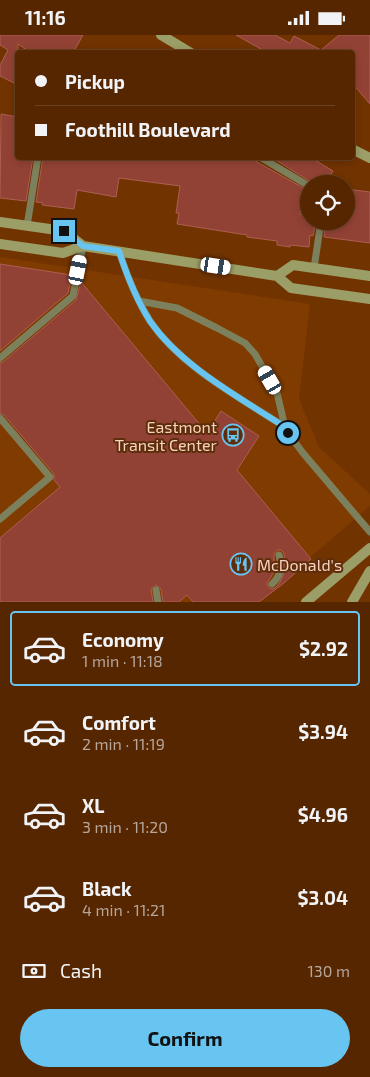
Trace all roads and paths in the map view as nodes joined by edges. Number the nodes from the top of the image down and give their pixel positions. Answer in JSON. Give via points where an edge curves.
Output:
{"nodes":[{"id":1,"x":161,"y":35,"type":"edge"},
{"id":2,"x":186,"y":50,"type":"edge"},
{"id":3,"x":355,"y":150,"type":"edge"},
{"id":4,"x":370,"y":158,"type":"edge"},
{"id":5,"x":38,"y":160,"type":"edge"},
{"id":6,"x":265,"y":160,"type":"edge"},
{"id":7,"x":300,"y":181,"type":"edge"},
{"id":8,"x":0,"y":221,"type":"edge"},
{"id":9,"x":27,"y":225,"type":"junction"},
{"id":10,"x":320,"y":230,"type":"edge"},
{"id":11,"x":0,"y":243,"type":"edge"},
{"id":12,"x":83,"y":246,"type":"junction"},
{"id":13,"x":119,"y":251,"type":"junction"},
{"id":14,"x":314,"y":268,"type":"junction"},
{"id":15,"x":277,"y":276,"type":"junction"},
{"id":16,"x":370,"y":276,"type":"edge"},
{"id":17,"x":370,"y":299,"type":"edge"},
{"id":18,"x":139,"y":301,"type":"junction"},
{"id":19,"x":0,"y":358,"type":"edge"},
{"id":20,"x":0,"y":418,"type":"edge"},
{"id":21,"x":285,"y":427,"type":"junction"},
{"id":22,"x":0,"y":519,"type":"edge"},
{"id":23,"x":370,"y":532,"type":"edge"},
{"id":24,"x":370,"y":548,"type":"edge"},
{"id":25,"x":279,"y":555,"type":"dead end"},
{"id":26,"x":370,"y":571,"type":"edge"},
{"id":27,"x":272,"y":584,"type":"dead end"},
{"id":28,"x":156,"y":590,"type":"dead end"},
{"id":29,"x":158,"y":602,"type":"edge"},
{"id":30,"x":306,"y":602,"type":"edge"},
{"id":31,"x":352,"y":602,"type":"edge"}],
"edges":[{"from":1,"to":2,"type":"main road"},
{"from":3,"to":4,"type":"main road"},
{"from":5,"to":9,"type":"lane"},
{"from":6,"to":7,"type":"lane"},
{"from":8,"to":9,"type":"main road"},
{"from":9,"to":12,"type":"main road","via":[[64,231]]},
{"from":10,"to":14,"type":"lane"},
{"from":11,"to":12,"type":"main road","via":[[63,253]]},
{"from":12,"to":13,"type":"main road"},
{"from":12,"to":19,"type":"lane","via":[[73,296]]},
{"from":13,"to":15,"type":"main road"},
{"from":13,"to":18,"type":"lane"},
{"from":14,"to":15,"type":"main road","via":[[293,265]]},
{"from":14,"to":16,"type":"main road"},
{"from":15,"to":17,"type":"main road","via":[[291,288]]},
{"from":18,"to":21,"type":"lane","via":[[164,338],[196,369]]},
{"from":18,"to":21,"type":"lane","via":[[177,308],[245,343],[277,393]]},
{"from":20,"to":22,"type":"lane","via":[[50,477]]},
{"from":21,"to":23,"type":"lane"},
{"from":24,"to":30,"type":"main road"},
{"from":25,"to":27,"type":"lane","via":[[282,565]]},
{"from":26,"to":31,"type":"main road"},
{"from":28,"to":29,"type":"lane"}]}
